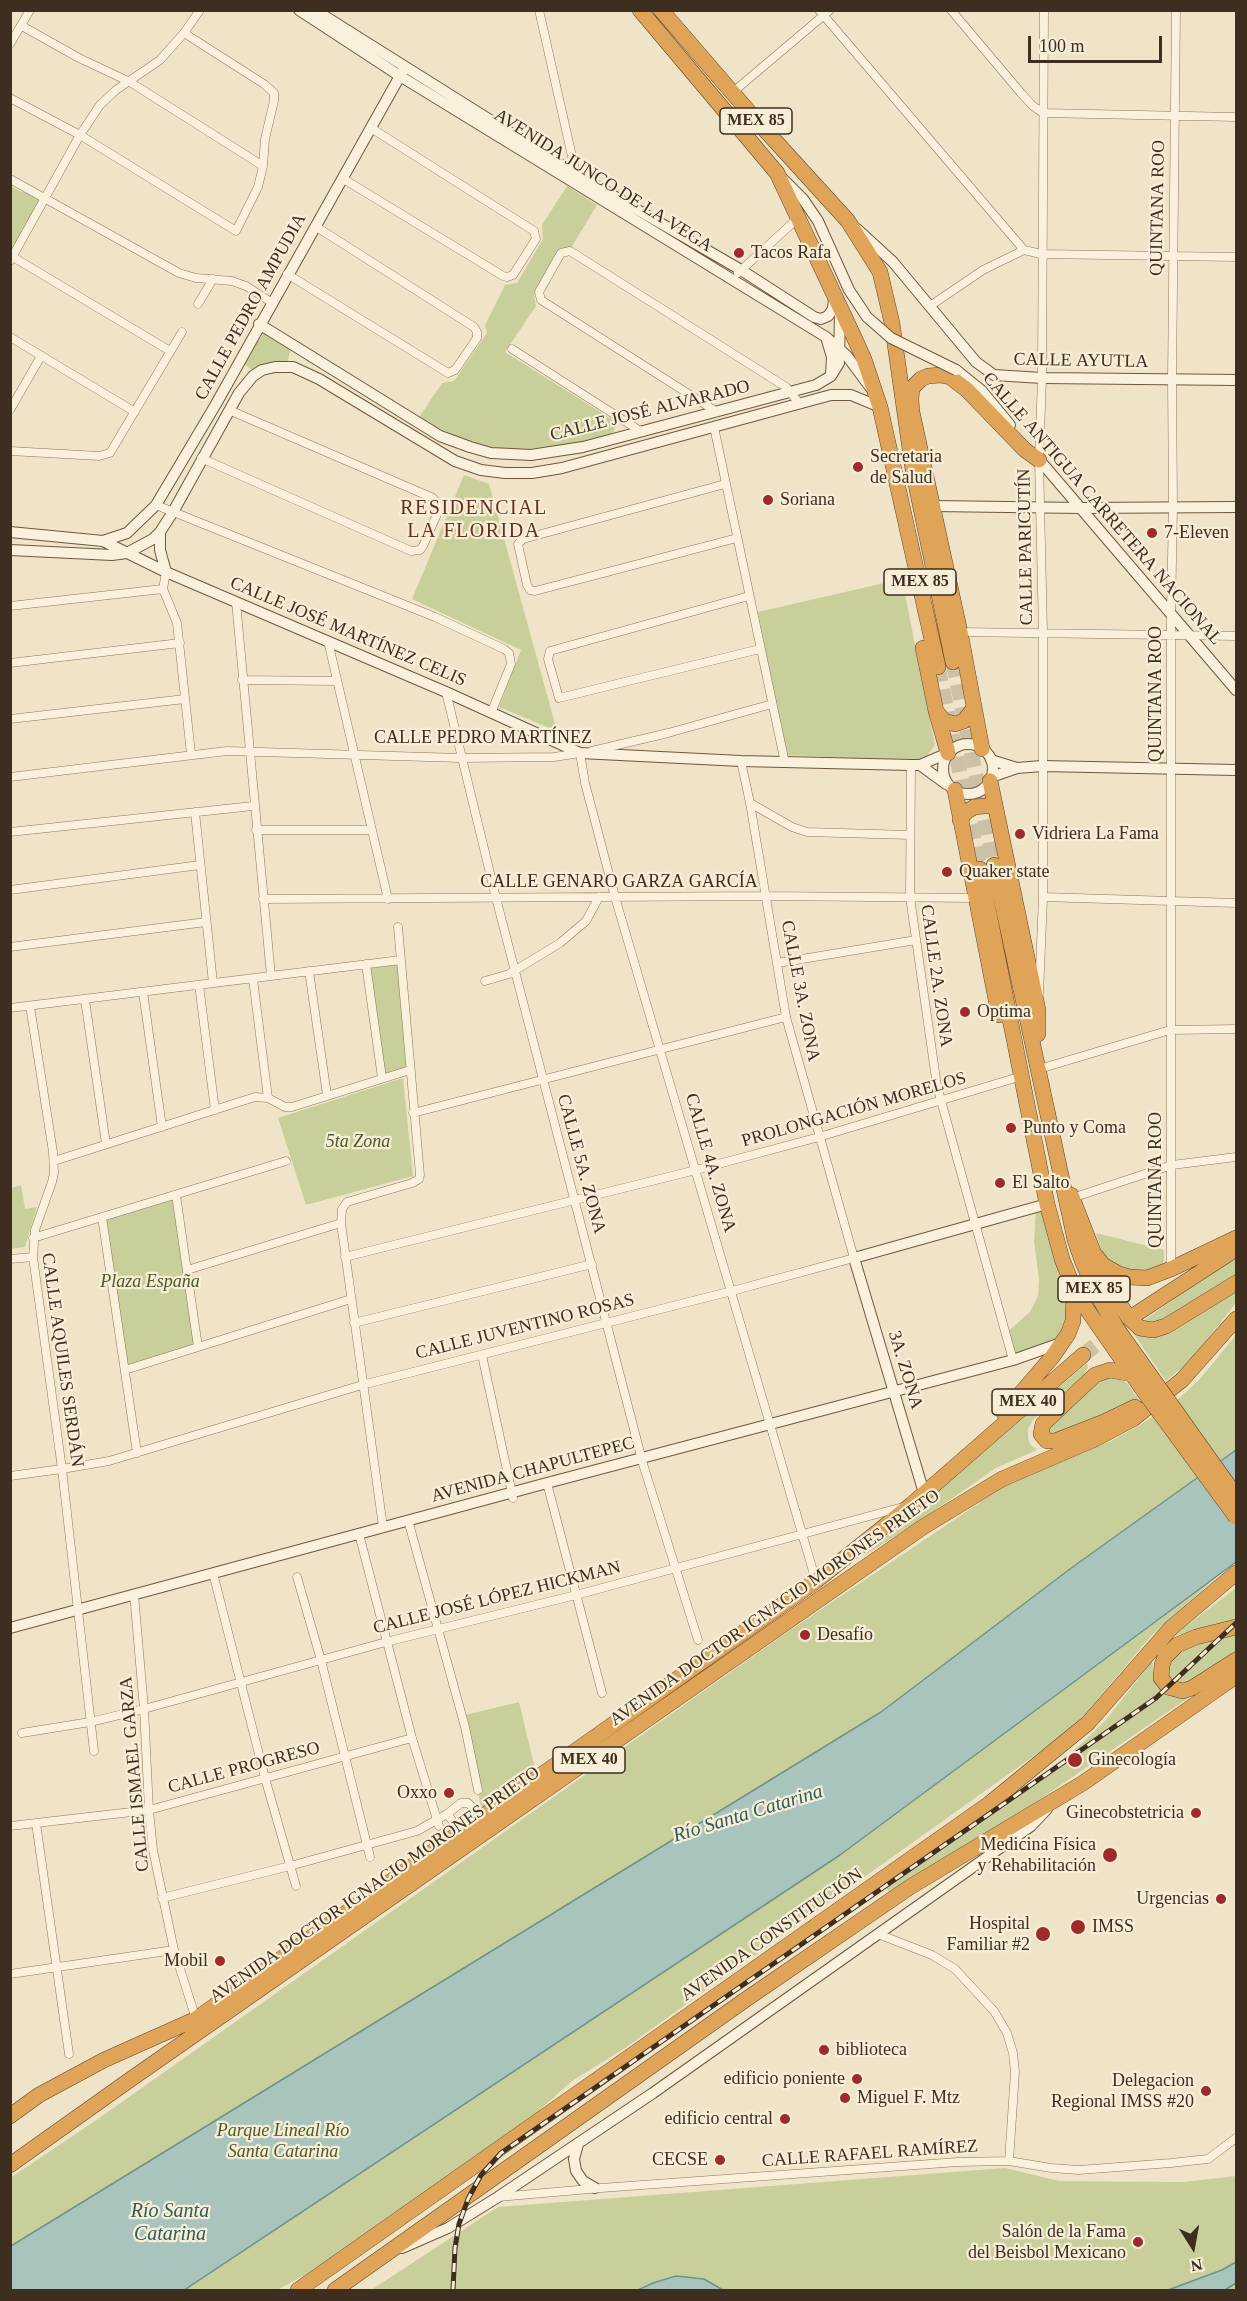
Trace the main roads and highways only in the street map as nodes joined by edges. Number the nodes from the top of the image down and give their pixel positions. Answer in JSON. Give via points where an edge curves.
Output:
{"nodes":[{"id":1,"x":641,"y":13,"type":"edge"},
{"id":2,"x":664,"y":13,"type":"edge"},
{"id":3,"x":915,"y":424,"type":"junction"},
{"id":4,"x":908,"y":441,"type":"junction"},
{"id":5,"x":1039,"y":460,"type":"road end"},
{"id":6,"x":913,"y":470,"type":"junction"},
{"id":7,"x":900,"y":497,"type":"junction"},
{"id":8,"x":933,"y":503,"type":"junction"},
{"id":9,"x":974,"y":708,"type":"junction"},
{"id":10,"x":936,"y":711,"type":"junction"},
{"id":11,"x":948,"y":753,"type":"road end"},
{"id":12,"x":986,"y":754,"type":"road end"},
{"id":13,"x":991,"y":779,"type":"road end"},
{"id":14,"x":953,"y":789,"type":"road end"},
{"id":15,"x":995,"y":805,"type":"junction"},
{"id":16,"x":960,"y":820,"type":"junction"},
{"id":17,"x":1035,"y":1049,"type":"junction"},
{"id":18,"x":1017,"y":1052,"type":"junction"},
{"id":19,"x":1062,"y":1183,"type":"junction"},
{"id":20,"x":1236,"y":1238,"type":"edge"},
{"id":21,"x":1236,"y":1249,"type":"edge"},
{"id":22,"x":1094,"y":1254,"type":"junction"},
{"id":23,"x":1236,"y":1283,"type":"edge"},
{"id":24,"x":1074,"y":1289,"type":"junction"},
{"id":25,"x":1136,"y":1314,"type":"dead end"},
{"id":26,"x":1236,"y":1319,"type":"edge"},
{"id":27,"x":1083,"y":1354,"type":"tunnel mouth"},
{"id":28,"x":1132,"y":1374,"type":"junction"},
{"id":29,"x":1182,"y":1380,"type":"junction"},
{"id":30,"x":1149,"y":1386,"type":"junction"},
{"id":31,"x":973,"y":1449,"type":"junction"},
{"id":32,"x":1236,"y":1496,"type":"edge"},
{"id":33,"x":1236,"y":1517,"type":"edge"},
{"id":34,"x":1236,"y":1573,"type":"edge"},
{"id":35,"x":1236,"y":1627,"type":"edge"},
{"id":36,"x":1236,"y":1660,"type":"edge"},
{"id":37,"x":1236,"y":1676,"type":"edge"},
{"id":38,"x":801,"y":1938,"type":"junction"},
{"id":39,"x":175,"y":2029,"type":"junction"},
{"id":40,"x":697,"y":2034,"type":"junction"},
{"id":41,"x":131,"y":2079,"type":"junction"},
{"id":42,"x":10,"y":2116,"type":"edge"},
{"id":43,"x":10,"y":2165,"type":"edge"},
{"id":44,"x":446,"y":2211,"type":"junction"},
{"id":45,"x":299,"y":2290,"type":"edge"},
{"id":46,"x":335,"y":2290,"type":"edge"}],
"edges":[{"from":1,"to":7,"type":"highway","number":"MEX 85","via":[[777,173],[864,359]]},
{"from":2,"to":4,"type":"highway","number":"MEX 85","via":[[848,221],[875,262],[895,341]]},
{"from":3,"to":4,"type":"highway"},
{"from":3,"to":5,"type":"highway","via":[[912,388],[921,379],[950,377]]},
{"from":3,"to":8,"type":"highway"},
{"from":4,"to":6,"type":"highway","number":"MEX 85"},
{"from":6,"to":7,"type":"highway","number":"MEX 85","via":[[945,665]]},
{"from":6,"to":8,"type":"highway"},
{"from":7,"to":10,"type":"highway","via":[[900,527]]},
{"from":8,"to":9,"type":"highway"},
{"from":9,"to":10,"type":"highway","via":[[964,721],[955,724],[944,721]]},
{"from":9,"to":12,"type":"highway"},
{"from":10,"to":11,"type":"highway"},
{"from":13,"to":15,"type":"highway"},
{"from":14,"to":16,"type":"highway"},
{"from":15,"to":16,"type":"highway","via":[[974,807]]},
{"from":15,"to":17,"type":"highway","via":[[1038,1010]]},
{"from":16,"to":18,"type":"highway","via":[[1001,1022]]},
{"from":17,"to":18,"type":"highway","number":"MEX 85","via":[[987,867]]},
{"from":17,"to":19,"type":"highway","number":"MEX 85"},
{"from":18,"to":24,"type":"highway","number":"MEX 85","via":[[1047,1204]]},
{"from":19,"to":22,"type":"highway"},
{"from":19,"to":30,"type":"highway","number":"MEX 85","via":[[1075,1240],[1092,1286]]},
{"from":20,"to":22,"type":"highway","via":[[1147,1278],[1110,1270]]},
{"from":21,"to":25,"type":"highway"},
{"from":22,"to":23,"type":"highway","via":[[1112,1294],[1134,1324],[1146,1330],[1166,1326]]},
{"from":24,"to":28,"type":"highway","number":"MEX 85"},
{"from":24,"to":31,"type":"highway","via":[[1073,1321],[1064,1342]]},
{"from":26,"to":29,"type":"highway","name":"AVENIDA DOCTOR IGNACIO MORONES PRIETO","number":"MEX 40"},
{"from":27,"to":31,"type":"highway","name":"AVENIDA DOCTOR IGNACIO MORONES PRIETO","number":"MEX 40"},
{"from":28,"to":29,"type":"highway","via":[[1110,1370],[1095,1375],[1043,1424],[1043,1438],[1054,1441],[1104,1422]]},
{"from":28,"to":30,"type":"highway","number":"MEX 85"},
{"from":29,"to":41,"type":"highway","name":"AVENIDA DOCTOR IGNACIO MORONES PRIETO","number":"MEX 40","via":[[1121,1426],[1002,1479],[923,1527]]},
{"from":30,"to":32,"type":"highway","number":"MEX 85","bridge":true},
{"from":30,"to":33,"type":"highway","number":"MEX 85","bridge":true},
{"from":31,"to":39,"type":"highway","name":"AVENIDA DOCTOR IGNACIO MORONES PRIETO","number":"MEX 40","via":[[816,1581],[196,2019]]},
{"from":34,"to":38,"type":"highway","name":"AVENIDA CONSTITUCIÓN","via":[[1171,1628],[1088,1723],[1053,1754]]},
{"from":35,"to":36,"type":"highway","via":[[1177,1645],[1165,1657],[1161,1678],[1168,1687],[1192,1688]]},
{"from":37,"to":40,"type":"highway","name":"AVENIDA CONSTITUCIÓN","via":[[1095,1775],[910,1887]]},
{"from":38,"to":40,"type":"highway"},
{"from":38,"to":45,"type":"highway","name":"AVENIDA CONSTITUCIÓN"},
{"from":39,"to":41,"type":"highway"},
{"from":39,"to":42,"type":"highway","name":"AVENIDA DOCTOR IGNACIO MORONES PRIETO","number":"MEX 40","via":[[104,2060],[39,2095]]},
{"from":40,"to":44,"type":"highway","name":"AVENIDA CONSTITUCIÓN"},
{"from":41,"to":43,"type":"highway","name":"AVENIDA DOCTOR IGNACIO MORONES PRIETO","number":"MEX 40"},
{"from":44,"to":45,"type":"highway"},
{"from":44,"to":46,"type":"highway","name":"AVENIDA CONSTITUCIÓN"}]}
